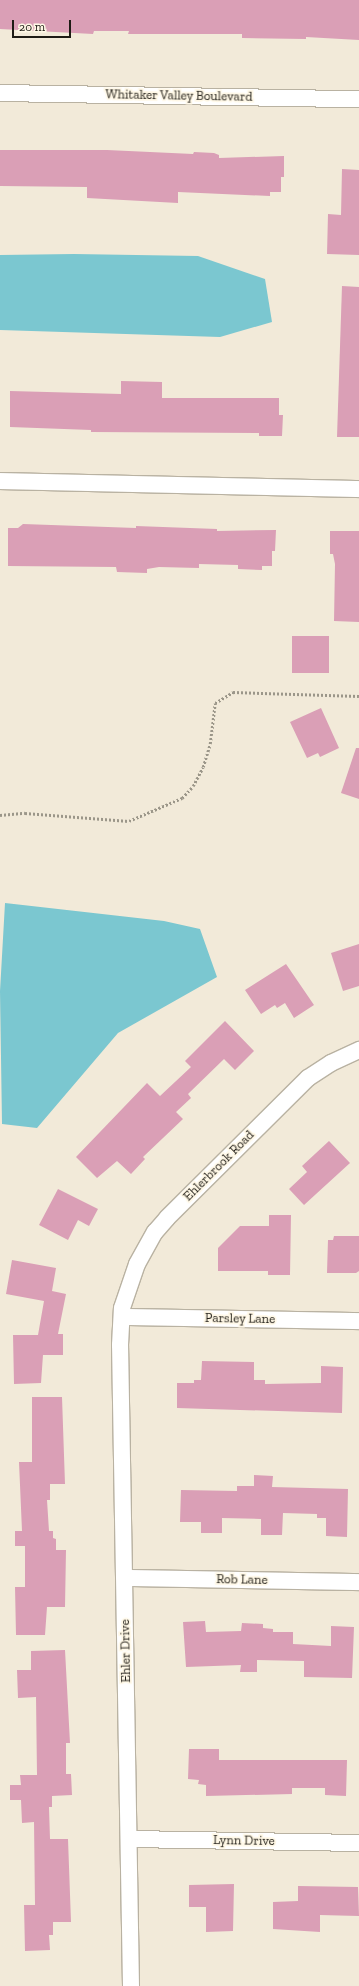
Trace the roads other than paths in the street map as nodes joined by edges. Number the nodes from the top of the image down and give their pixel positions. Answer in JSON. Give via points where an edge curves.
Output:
{"nodes":[{"id":1,"x":0,"y":93,"type":"edge"},
{"id":2,"x":359,"y":99,"type":"edge"},
{"id":3,"x":0,"y":481,"type":"edge"},
{"id":4,"x":359,"y":489,"type":"edge"},
{"id":5,"x":359,"y":1050,"type":"edge"},
{"id":6,"x":122,"y":1317,"type":"junction"},
{"id":7,"x":359,"y":1321,"type":"edge"},
{"id":8,"x":125,"y":1578,"type":"junction"},
{"id":9,"x":359,"y":1582,"type":"edge"},
{"id":10,"x":130,"y":1839,"type":"junction"},
{"id":11,"x":359,"y":1843,"type":"edge"},
{"id":12,"x":131,"y":1986,"type":"edge"}],
"edges":[{"from":1,"to":2,"type":"street","name":"Whitaker Valley Boulevard"},
{"from":3,"to":4,"type":"street"},
{"from":5,"to":6,"type":"street","name":"Ehlerbrook Road","via":[[331,1063],[308,1078],[167,1218],[155,1232],[136,1264],[122,1308]]},
{"from":6,"to":7,"type":"street","name":"Parsley Lane"},
{"from":6,"to":8,"type":"street","name":"Ehler Drive","via":[[120,1345]]},
{"from":8,"to":9,"type":"street","name":"Rob Lane"},
{"from":8,"to":10,"type":"street","name":"Ehler Drive"},
{"from":10,"to":11,"type":"street","name":"Lynn Drive"},
{"from":10,"to":12,"type":"street","name":"Ehler Drive"}]}
